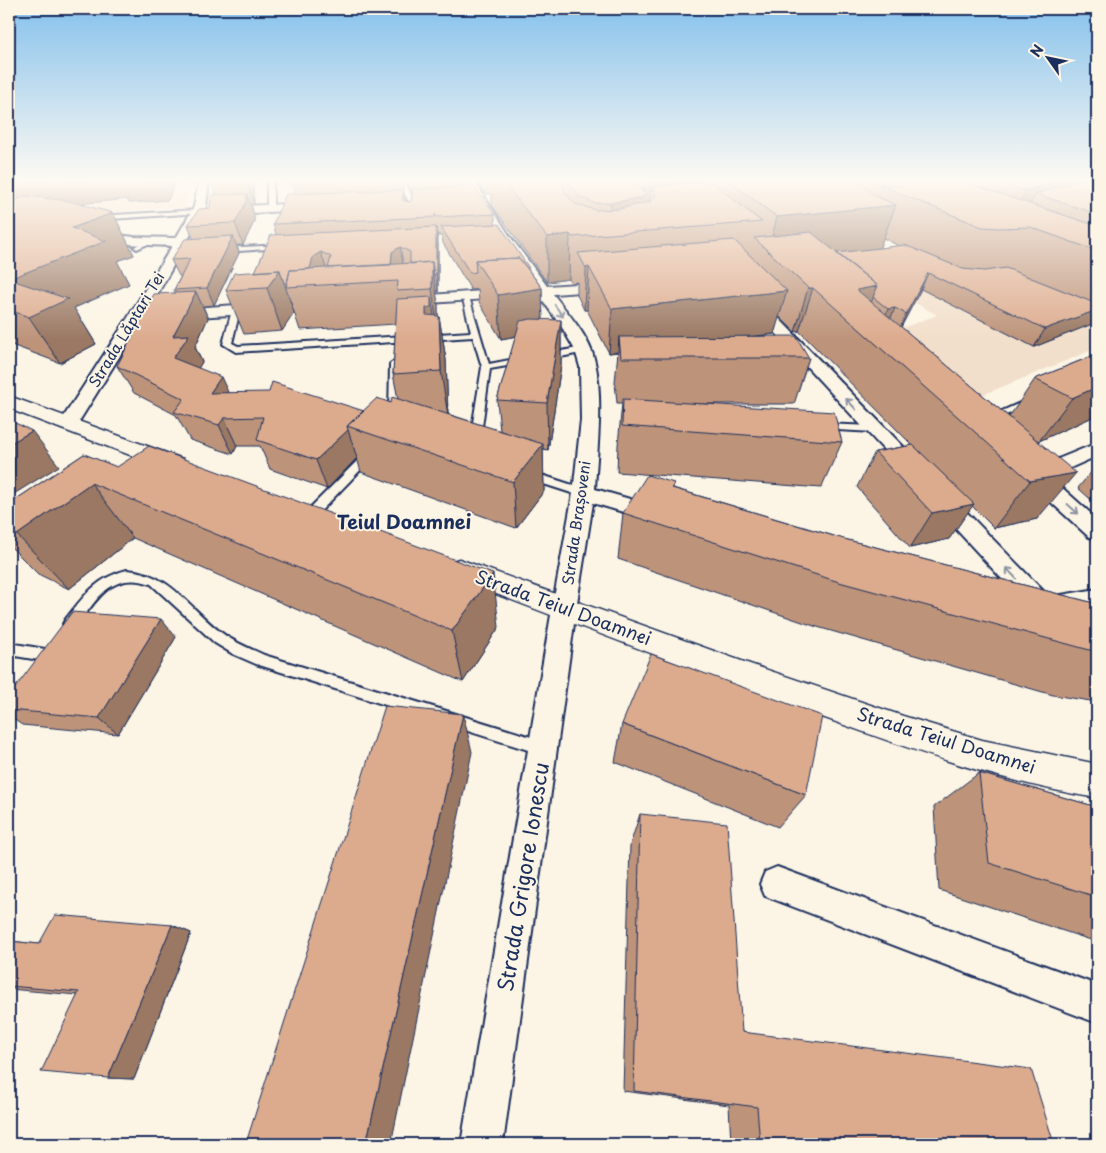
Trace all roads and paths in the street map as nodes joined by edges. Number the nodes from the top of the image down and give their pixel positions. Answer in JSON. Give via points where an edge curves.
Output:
{"nodes":[{"id":1,"x":187,"y":233,"type":"edge"},
{"id":2,"x":498,"y":233,"type":"edge"},
{"id":3,"x":81,"y":234,"type":"edge"},
{"id":4,"x":293,"y":247,"type":"edge"},
{"id":5,"x":180,"y":249,"type":"junction"},
{"id":6,"x":214,"y":251,"type":"edge"},
{"id":7,"x":622,"y":284,"type":"edge"},
{"id":8,"x":403,"y":285,"type":"edge"},
{"id":9,"x":742,"y":288,"type":"edge"},
{"id":10,"x":545,"y":292,"type":"junction"},
{"id":11,"x":244,"y":293,"type":"edge"},
{"id":12,"x":465,"y":297,"type":"junction"},
{"id":13,"x":281,"y":307,"type":"dead end"},
{"id":14,"x":236,"y":310,"type":"junction"},
{"id":15,"x":137,"y":316,"type":"junction"},
{"id":16,"x":477,"y":334,"type":"junction"},
{"id":17,"x":394,"y":348,"type":"junction"},
{"id":18,"x":583,"y":350,"type":"junction"},
{"id":19,"x":486,"y":367,"type":"junction"},
{"id":20,"x":1042,"y":396,"type":"edge"},
{"id":21,"x":9,"y":402,"type":"edge"},
{"id":22,"x":394,"y":421,"type":"edge"},
{"id":23,"x":975,"y":421,"type":"joint"},
{"id":24,"x":47,"y":423,"type":"junction"},
{"id":25,"x":816,"y":427,"type":"edge"},
{"id":26,"x":874,"y":428,"type":"junction"},
{"id":27,"x":993,"y":437,"type":"edge"},
{"id":28,"x":380,"y":444,"type":"edge"},
{"id":29,"x":474,"y":447,"type":"edge"},
{"id":30,"x":1097,"y":448,"type":"edge"},
{"id":31,"x":1097,"y":464,"type":"edge"},
{"id":32,"x":1028,"y":469,"type":"junction"},
{"id":33,"x":519,"y":472,"type":"edge"},
{"id":34,"x":199,"y":473,"type":"edge"},
{"id":35,"x":584,"y":494,"type":"junction"},
{"id":36,"x":283,"y":504,"type":"edge"},
{"id":37,"x":311,"y":514,"type":"junction"},
{"id":38,"x":678,"y":520,"type":"edge"},
{"id":39,"x":338,"y":524,"type":"edge"},
{"id":40,"x":1097,"y":531,"type":"edge"},
{"id":41,"x":436,"y":561,"type":"edge"},
{"id":42,"x":1097,"y":599,"type":"edge"},
{"id":43,"x":1011,"y":607,"type":"edge"},
{"id":44,"x":1044,"y":608,"type":"junction"},
{"id":45,"x":564,"y":609,"type":"junction"},
{"id":46,"x":63,"y":633,"type":"edge"},
{"id":47,"x":9,"y":649,"type":"edge"},
{"id":48,"x":33,"y":671,"type":"edge"},
{"id":49,"x":544,"y":748,"type":"junction"},
{"id":50,"x":1097,"y":781,"type":"edge"},
{"id":51,"x":777,"y":884,"type":"dead end"},
{"id":52,"x":1097,"y":1004,"type":"edge"},
{"id":53,"x":482,"y":1144,"type":"edge"}],
"edges":[{"from":1,"to":5,"type":"street","name":"Strada Lăptari Tei"},
{"from":2,"to":10,"type":"street","name":"Strada Brașoveni"},
{"from":3,"to":5,"type":"street"},
{"from":4,"to":6,"type":"lane"},
{"from":5,"to":15,"type":"street","name":"Strada Lăptari Tei"},
{"from":7,"to":10,"type":"street"},
{"from":8,"to":12,"type":"street","via":[[398,301]]},
{"from":26,"to":9,"type":"street","one_way":true,"via":[[800,356]]},
{"from":10,"to":12,"type":"street"},
{"from":10,"to":18,"type":"street","name":"Strada Brașoveni","one_way":true},
{"from":11,"to":14,"type":"street"},
{"from":12,"to":16,"type":"lane"},
{"from":13,"to":14,"type":"street"},
{"from":14,"to":15,"type":"street"},
{"from":14,"to":17,"type":"lane","via":[[227,344],[236,350]]},
{"from":15,"to":24,"type":"street","name":"Strada Lăptari Tei"},
{"from":16,"to":17,"type":"lane"},
{"from":16,"to":19,"type":"lane"},
{"from":17,"to":22,"type":"lane"},
{"from":18,"to":19,"type":"lane"},
{"from":18,"to":35,"type":"street","name":"Strada Brașoveni","via":[[588,367],[590,420]]},
{"from":19,"to":29,"type":"lane"},
{"from":20,"to":23,"type":"lane"},
{"from":21,"to":24,"type":"street"},
{"from":23,"to":27,"type":"street"},
{"from":24,"to":34,"type":"street"},
{"from":25,"to":26,"type":"lane"},
{"from":44,"to":26,"type":"street","one_way":true},
{"from":28,"to":37,"type":"lane"},
{"from":30,"to":32,"type":"street"},
{"from":31,"to":32,"type":"street"},
{"from":32,"to":40,"type":"street","one_way":true},
{"from":33,"to":35,"type":"lane"},
{"from":35,"to":38,"type":"street"},
{"from":35,"to":45,"type":"street","name":"Strada Brașoveni"},
{"from":36,"to":37,"type":"street"},
{"from":37,"to":39,"type":"street"},
{"from":41,"to":45,"type":"street","name":"Strada Teiul Doamnei"},
{"from":42,"to":44,"type":"street"},
{"from":43,"to":44,"type":"street"},
{"from":45,"to":49,"type":"street","name":"Strada Grigore Ionescu"},
{"from":45,"to":50,"type":"street","name":"Strada Teiul Doamnei","via":[[903,732],[982,756]]},
{"from":46,"to":49,"type":"lane","via":[[98,588],[124,575],[143,575],[155,581],[220,639],[261,660]]},
{"from":47,"to":48,"type":"lane","via":[[48,651]]},
{"from":49,"to":53,"type":"street","name":"Strada Grigore Ionescu"},
{"from":51,"to":52,"type":"street"}]}
